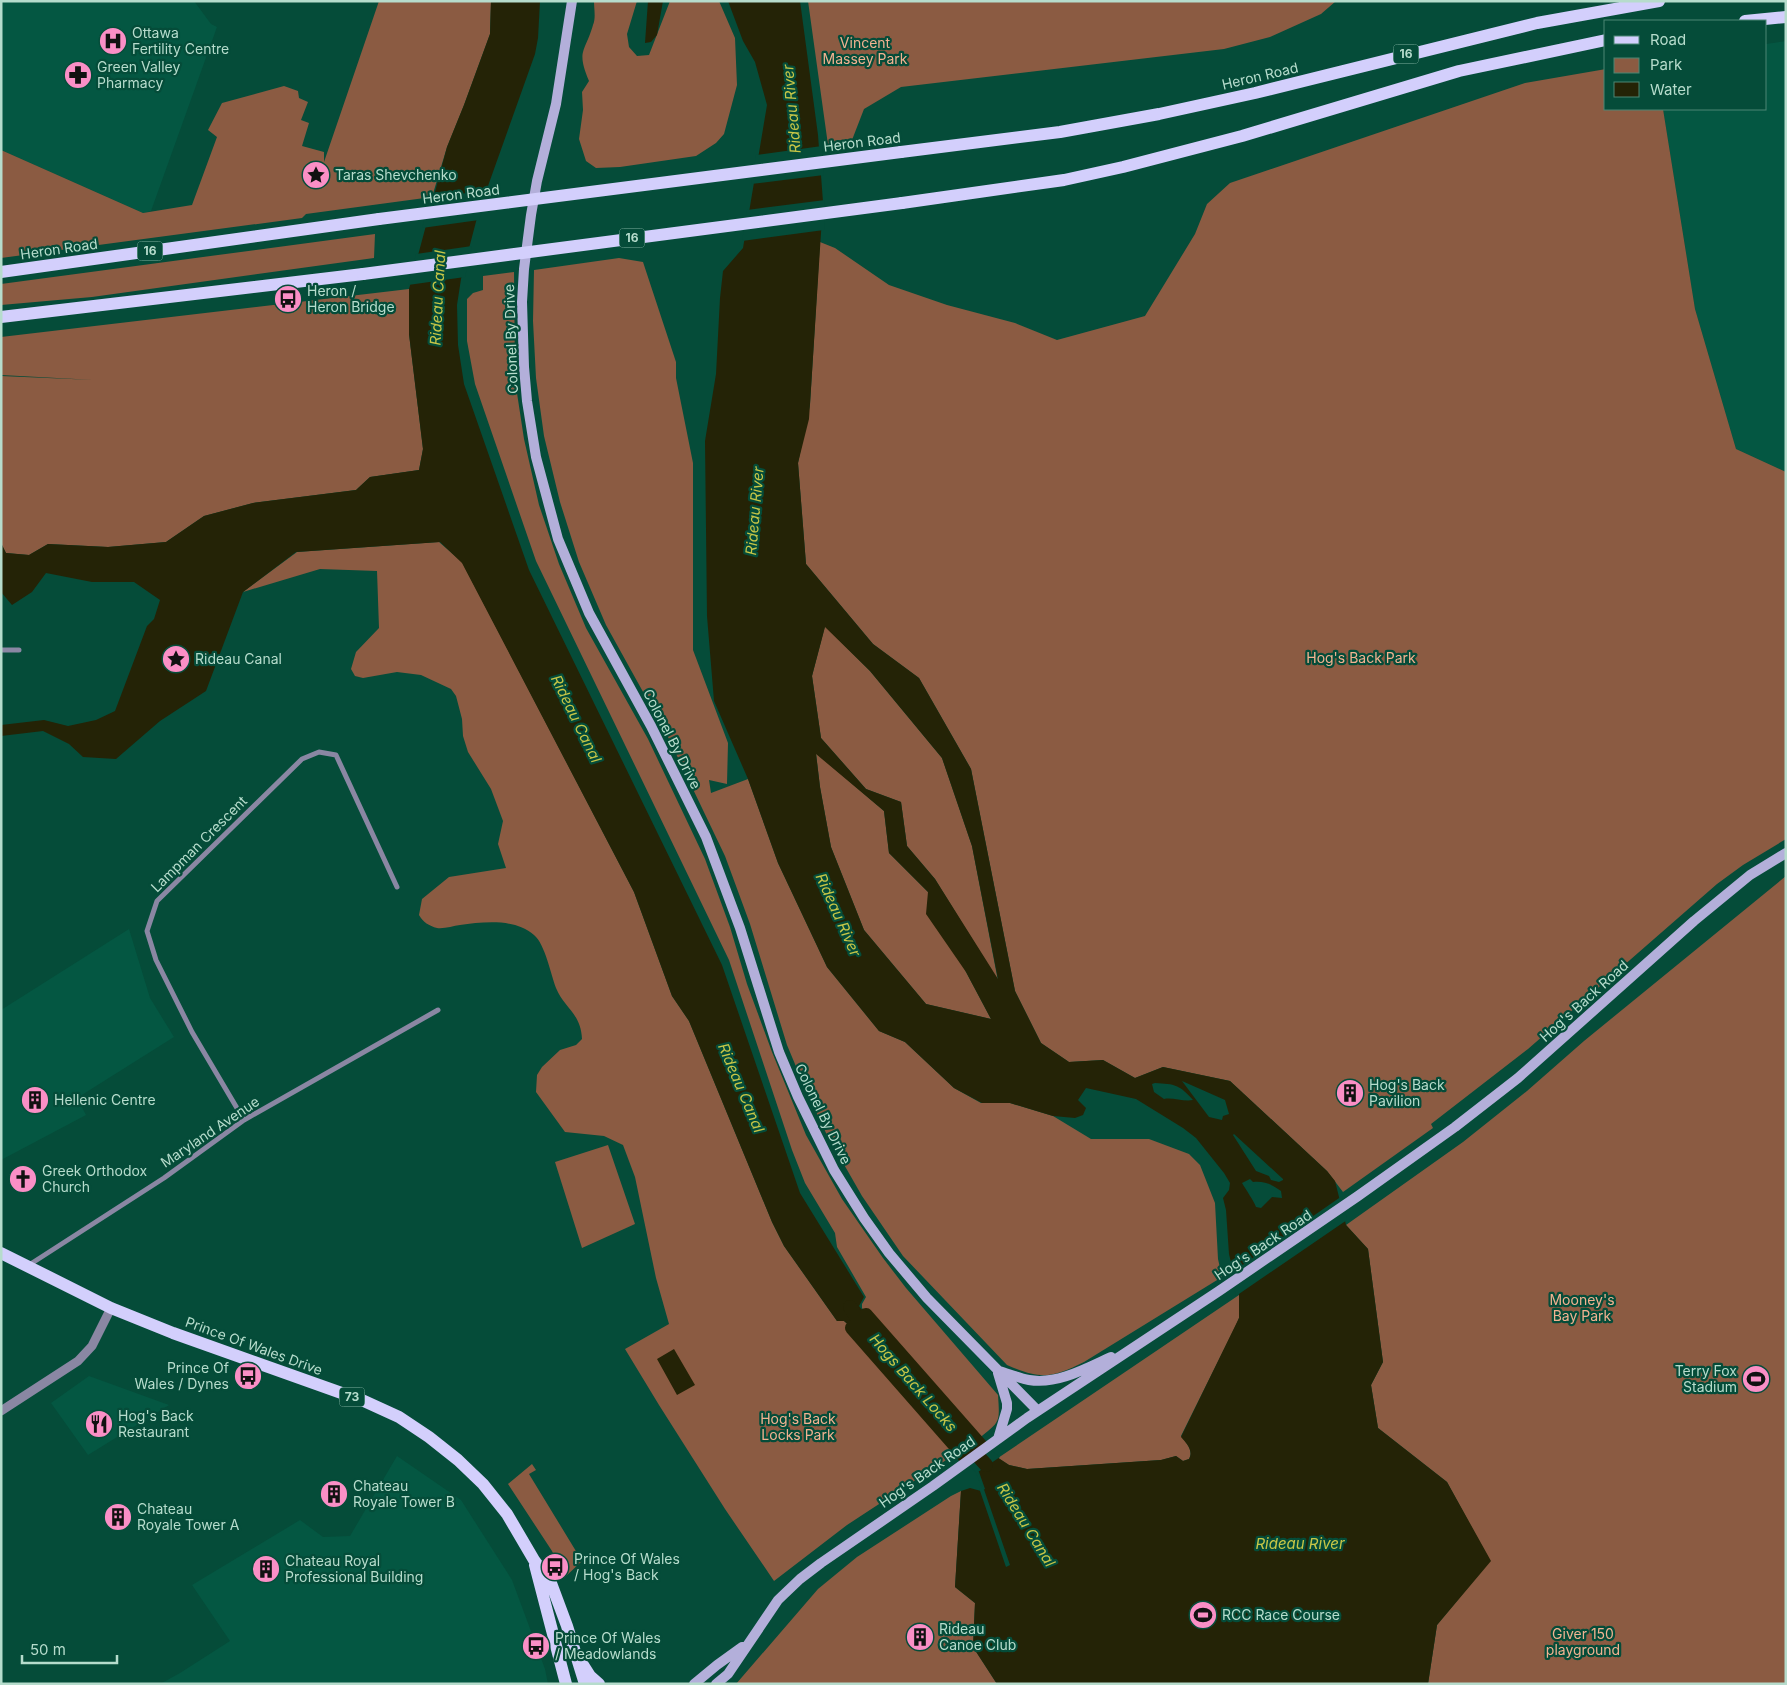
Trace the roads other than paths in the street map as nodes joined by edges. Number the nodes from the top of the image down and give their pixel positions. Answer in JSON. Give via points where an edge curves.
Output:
{"nodes":[{"id":1,"x":572,"y":1,"type":"edge"},
{"id":2,"x":1659,"y":1,"type":"edge"},
{"id":3,"x":1786,"y":16,"type":"edge"},
{"id":4,"x":1753,"y":20,"type":"edge"},
{"id":5,"x":1604,"y":40,"type":"edge"},
{"id":6,"x":37,"y":267,"type":"junction"},
{"id":7,"x":1,"y":268,"type":"edge"},
{"id":8,"x":1,"y":272,"type":"edge"},
{"id":9,"x":1,"y":317,"type":"edge"},
{"id":10,"x":1,"y":650,"type":"edge"},
{"id":11,"x":19,"y":650,"type":"dead end"},
{"id":12,"x":1786,"y":853,"type":"edge"},
{"id":13,"x":397,"y":887,"type":"dead end"},
{"id":14,"x":438,"y":1010,"type":"dead end"},
{"id":15,"x":244,"y":1120,"type":"junction"},
{"id":16,"x":1,"y":1253,"type":"edge"},
{"id":17,"x":27,"y":1266,"type":"junction"},
{"id":18,"x":111,"y":1308,"type":"junction"},
{"id":19,"x":1139,"y":1344,"type":"junction"},
{"id":20,"x":998,"y":1371,"type":"junction"},
{"id":21,"x":1,"y":1411,"type":"edge"},
{"id":22,"x":1038,"y":1411,"type":"junction"},
{"id":23,"x":998,"y":1439,"type":"junction"},
{"id":24,"x":534,"y":1560,"type":"junction"},
{"id":25,"x":747,"y":1644,"type":"junction"},
{"id":26,"x":576,"y":1654,"type":"junction"},
{"id":27,"x":566,"y":1684,"type":"edge"},
{"id":28,"x":585,"y":1684,"type":"edge"},
{"id":29,"x":599,"y":1684,"type":"edge"},
{"id":30,"x":694,"y":1684,"type":"edge"},
{"id":31,"x":716,"y":1684,"type":"edge"}],
"edges":[{"from":1,"to":20,"type":"main road","name":"Colonel By Drive","via":[[556,104],[531,215],[522,302],[527,401],[536,456],[558,539],[589,613],[706,837],[740,928],[779,1052],[834,1170],[888,1253]]},
{"from":2,"to":6,"type":"main road","name":"Heron Road","number":"16","bridge":true,"via":[[1521,26],[1254,93],[1060,132],[379,219]]},
{"from":3,"to":4,"type":"main road"},
{"from":5,"to":9,"type":"main road","number":"16","bridge":true,"via":[[1459,71],[1242,136],[1064,180],[363,274]]},
{"from":6,"to":7,"type":"main road"},
{"from":6,"to":8,"type":"main road","name":"Heron Road","number":"16"},
{"from":10,"to":11,"type":"street"},
{"from":12,"to":19,"type":"main road","name":"Hog's Back Road","via":[[1750,875],[1694,921],[1518,1078],[1455,1127]]},
{"from":13,"to":15,"type":"street","name":"Lampman Crescent","via":[[336,755],[320,752],[302,759],[157,901],[147,932],[156,960],[192,1032]]},
{"from":14,"to":15,"type":"street","name":"Maryland Avenue"},
{"from":15,"to":17,"type":"street","name":"Maryland Avenue","via":[[164,1178]]},
{"from":16,"to":17,"type":"main road","name":"Prince Of Wales Drive","number":"73"},
{"from":17,"to":18,"type":"main road","name":"Prince Of Wales Drive","number":"73"},
{"from":18,"to":21,"type":"street","via":[[92,1346],[78,1362]]},
{"from":18,"to":24,"type":"main road","name":"Prince Of Wales Drive","number":"73","via":[[364,1401],[406,1421],[439,1444],[484,1484],[507,1514]]},
{"from":19,"to":20,"type":"main road","via":[[1073,1374],[1046,1380],[1030,1380]]},
{"from":19,"to":22,"type":"main road","name":"Hog's Back Road"},
{"from":20,"to":22,"type":"main road","name":"Colonel By Drive"},
{"from":20,"to":23,"type":"main road","via":[[1007,1403]]},
{"from":22,"to":23,"type":"main road","name":"Hog's Back Road"},
{"from":23,"to":25,"type":"main road","name":"Hog's Back Road","via":[[800,1578],[778,1600]]},
{"from":24,"to":26,"type":"main road","name":"Prince Of Wales Drive","number":"73","via":[[550,1583]]},
{"from":24,"to":27,"type":"main road","name":"Prince Of Wales Drive","number":"73"},
{"from":25,"to":30,"type":"main road","name":"Hog's Back Road"},
{"from":25,"to":31,"type":"main road","name":"Hog's Back Road","via":[[728,1674]]},
{"from":26,"to":28,"type":"main road","name":"Prince Of Wales Drive","number":"73"},
{"from":26,"to":29,"type":"main road"}]}
